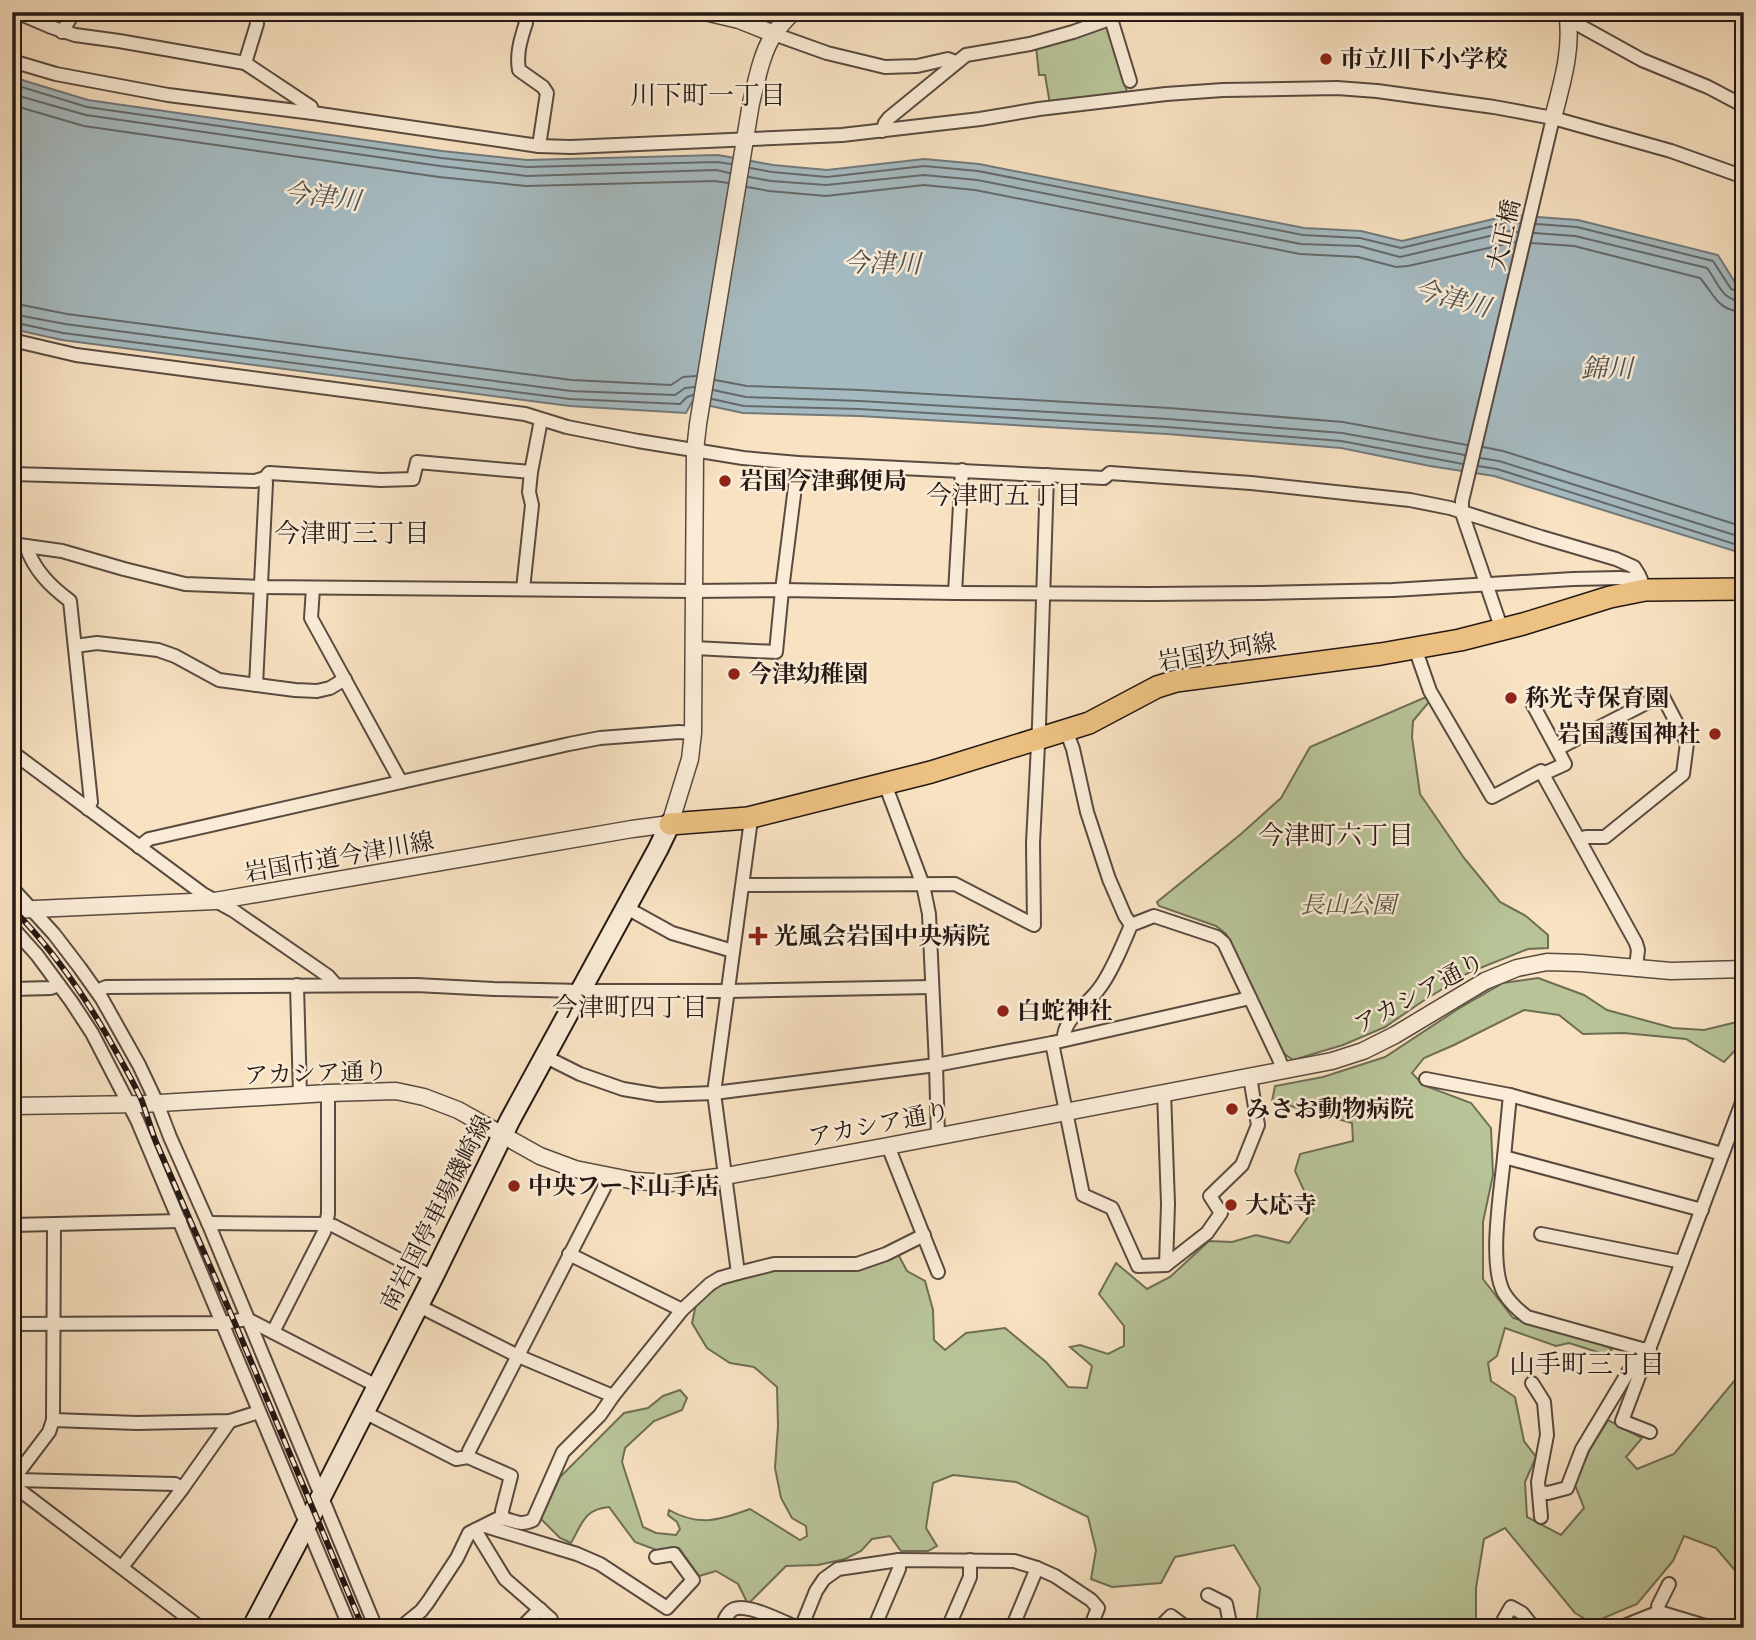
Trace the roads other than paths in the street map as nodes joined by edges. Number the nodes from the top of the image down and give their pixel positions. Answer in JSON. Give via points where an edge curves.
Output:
{"nodes":[{"id":1,"x":16,"y":12,"type":"edge"},
{"id":2,"x":74,"y":12,"type":"edge"},
{"id":3,"x":256,"y":12,"type":"edge"},
{"id":4,"x":522,"y":12,"type":"edge"},
{"id":5,"x":705,"y":12,"type":"edge"},
{"id":6,"x":793,"y":12,"type":"edge"},
{"id":7,"x":1108,"y":15,"type":"edge"},
{"id":8,"x":1568,"y":17,"type":"edge"},
{"id":9,"x":62,"y":32,"type":"junction"},
{"id":10,"x":774,"y":34,"type":"junction"},
{"id":11,"x":12,"y":61,"type":"edge"},
{"id":12,"x":245,"y":62,"type":"junction"},
{"id":13,"x":956,"y":62,"type":"junction"},
{"id":14,"x":1130,"y":81,"type":"dead end"},
{"id":15,"x":1744,"y":106,"type":"edge"},
{"id":16,"x":313,"y":113,"type":"junction"},
{"id":17,"x":1553,"y":122,"type":"junction"},
{"id":18,"x":882,"y":131,"type":"junction"},
{"id":19,"x":744,"y":144,"type":"junction"},
{"id":20,"x":539,"y":146,"type":"junction"},
{"id":21,"x":1744,"y":177,"type":"edge"},
{"id":22,"x":12,"y":340,"type":"edge"},
{"id":23,"x":541,"y":420,"type":"junction"},
{"id":24,"x":695,"y":451,"type":"junction"},
{"id":25,"x":798,"y":463,"type":"junction"},
{"id":26,"x":962,"y":470,"type":"junction"},
{"id":27,"x":531,"y":472,"type":"junction"},
{"id":28,"x":12,"y":474,"type":"edge"},
{"id":29,"x":1047,"y":475,"type":"junction"},
{"id":30,"x":265,"y":478,"type":"junction"},
{"id":31,"x":1462,"y":513,"type":"junction"},
{"id":32,"x":19,"y":545,"type":"edge"},
{"id":33,"x":1487,"y":585,"type":"junction"},
{"id":34,"x":1643,"y":585,"type":"junction"},
{"id":35,"x":260,"y":587,"type":"junction"},
{"id":36,"x":313,"y":588,"type":"junction"},
{"id":37,"x":523,"y":589,"type":"junction"},
{"id":38,"x":1744,"y":589,"type":"edge"},
{"id":39,"x":782,"y":590,"type":"junction"},
{"id":40,"x":694,"y":591,"type":"junction"},
{"id":41,"x":955,"y":593,"type":"junction"},
{"id":42,"x":1043,"y":594,"type":"junction"},
{"id":43,"x":1502,"y":629,"type":"junction"},
{"id":44,"x":75,"y":646,"type":"junction"},
{"id":45,"x":694,"y":648,"type":"junction"},
{"id":46,"x":1415,"y":648,"type":"junction"},
{"id":47,"x":345,"y":679,"type":"junction"},
{"id":48,"x":256,"y":685,"type":"junction"},
{"id":49,"x":1532,"y":703,"type":"dead end"},
{"id":50,"x":1066,"y":730,"type":"junction"},
{"id":51,"x":693,"y":733,"type":"junction"},
{"id":52,"x":1037,"y":738,"type":"junction"},
{"id":53,"x":1557,"y":749,"type":"junction"},
{"id":54,"x":13,"y":755,"type":"edge"},
{"id":55,"x":1544,"y":774,"type":"junction"},
{"id":56,"x":401,"y":782,"type":"junction"},
{"id":57,"x":885,"y":784,"type":"junction"},
{"id":58,"x":88,"y":809,"type":"junction"},
{"id":59,"x":748,"y":818,"type":"junction"},
{"id":60,"x":670,"y":824,"type":"junction"},
{"id":61,"x":1579,"y":839,"type":"junction"},
{"id":62,"x":139,"y":847,"type":"junction"},
{"id":63,"x":743,"y":885,"type":"junction"},
{"id":64,"x":923,"y":885,"type":"junction"},
{"id":65,"x":12,"y":888,"type":"edge"},
{"id":66,"x":215,"y":901,"type":"junction"},
{"id":67,"x":625,"y":907,"type":"junction"},
{"id":68,"x":12,"y":910,"type":"edge"},
{"id":69,"x":33,"y":910,"type":"junction"},
{"id":70,"x":1131,"y":925,"type":"junction"},
{"id":71,"x":12,"y":927,"type":"edge"},
{"id":72,"x":733,"y":951,"type":"junction"},
{"id":73,"x":1636,"y":967,"type":"junction"},
{"id":74,"x":1744,"y":969,"type":"edge"},
{"id":75,"x":59,"y":985,"type":"junction"},
{"id":76,"x":297,"y":985,"type":"junction"},
{"id":77,"x":336,"y":985,"type":"junction"},
{"id":78,"x":932,"y":987,"type":"junction"},
{"id":79,"x":12,"y":989,"type":"edge"},
{"id":80,"x":97,"y":991,"type":"junction"},
{"id":81,"x":580,"y":991,"type":"junction"},
{"id":82,"x":728,"y":991,"type":"junction"},
{"id":83,"x":1250,"y":998,"type":"junction"},
{"id":84,"x":1058,"y":1041,"type":"junction"},
{"id":85,"x":544,"y":1056,"type":"junction"},
{"id":86,"x":936,"y":1065,"type":"junction"},
{"id":87,"x":1283,"y":1071,"type":"junction"},
{"id":88,"x":1250,"y":1077,"type":"junction"},
{"id":89,"x":1426,"y":1079,"type":"dead end"},
{"id":90,"x":1164,"y":1092,"type":"junction"},
{"id":91,"x":328,"y":1093,"type":"junction"},
{"id":92,"x":714,"y":1093,"type":"junction"},
{"id":93,"x":1510,"y":1095,"type":"junction"},
{"id":94,"x":300,"y":1096,"type":"junction"},
{"id":95,"x":1744,"y":1097,"type":"edge"},
{"id":96,"x":157,"y":1103,"type":"junction"},
{"id":97,"x":129,"y":1104,"type":"junction"},
{"id":98,"x":12,"y":1106,"type":"edge"},
{"id":99,"x":1067,"y":1112,"type":"junction"},
{"id":100,"x":502,"y":1135,"type":"junction"},
{"id":101,"x":938,"y":1136,"type":"junction"},
{"id":102,"x":888,"y":1146,"type":"junction"},
{"id":103,"x":1723,"y":1154,"type":"junction"},
{"id":104,"x":1504,"y":1157,"type":"junction"},
{"id":105,"x":605,"y":1176,"type":"junction"},
{"id":106,"x":726,"y":1176,"type":"junction"},
{"id":107,"x":1702,"y":1210,"type":"junction"},
{"id":108,"x":180,"y":1222,"type":"junction"},
{"id":109,"x":208,"y":1223,"type":"junction"},
{"id":110,"x":326,"y":1224,"type":"junction"},
{"id":111,"x":12,"y":1225,"type":"edge"},
{"id":112,"x":54,"y":1225,"type":"junction"},
{"id":113,"x":1541,"y":1234,"type":"dead end"},
{"id":114,"x":923,"y":1235,"type":"junction"},
{"id":115,"x":569,"y":1254,"type":"junction"},
{"id":116,"x":1682,"y":1262,"type":"junction"},
{"id":117,"x":1166,"y":1265,"type":"junction"},
{"id":118,"x":938,"y":1272,"type":"dead end"},
{"id":119,"x":738,"y":1273,"type":"junction"},
{"id":120,"x":433,"y":1277,"type":"junction"},
{"id":121,"x":417,"y":1305,"type":"junction"},
{"id":122,"x":682,"y":1310,"type":"junction"},
{"id":123,"x":247,"y":1319,"type":"junction"},
{"id":124,"x":223,"y":1323,"type":"junction"},
{"id":125,"x":12,"y":1324,"type":"edge"},
{"id":126,"x":52,"y":1324,"type":"junction"},
{"id":127,"x":273,"y":1332,"type":"junction"},
{"id":128,"x":1646,"y":1349,"type":"junction"},
{"id":129,"x":518,"y":1356,"type":"junction"},
{"id":130,"x":1532,"y":1383,"type":"dead end"},
{"id":131,"x":377,"y":1386,"type":"junction"},
{"id":132,"x":613,"y":1396,"type":"junction"},
{"id":133,"x":259,"y":1412,"type":"junction"},
{"id":134,"x":364,"y":1412,"type":"junction"},
{"id":135,"x":53,"y":1420,"type":"junction"},
{"id":136,"x":230,"y":1421,"type":"junction"},
{"id":137,"x":1650,"y":1432,"type":"dead end"},
{"id":138,"x":468,"y":1457,"type":"junction"},
{"id":139,"x":14,"y":1486,"type":"edge"},
{"id":140,"x":182,"y":1489,"type":"junction"},
{"id":141,"x":1539,"y":1492,"type":"junction"},
{"id":142,"x":322,"y":1495,"type":"junction"},
{"id":143,"x":1541,"y":1517,"type":"dead end"},
{"id":144,"x":502,"y":1518,"type":"junction"},
{"id":145,"x":307,"y":1523,"type":"junction"},
{"id":146,"x":480,"y":1528,"type":"junction"},
{"id":147,"x":656,"y":1558,"type":"dead end"},
{"id":148,"x":899,"y":1560,"type":"junction"},
{"id":149,"x":970,"y":1560,"type":"junction"},
{"id":150,"x":121,"y":1567,"type":"junction"},
{"id":151,"x":1037,"y":1568,"type":"junction"},
{"id":152,"x":1669,"y":1584,"type":"dead end"},
{"id":153,"x":1208,"y":1594,"type":"dead end"},
{"id":154,"x":540,"y":1609,"type":"junction"},
{"id":155,"x":1659,"y":1612,"type":"junction"},
{"id":156,"x":551,"y":1619,"type":"dead end"},
{"id":157,"x":201,"y":1628,"type":"edge"},
{"id":158,"x":252,"y":1628,"type":"edge"},
{"id":159,"x":350,"y":1628,"type":"edge"},
{"id":160,"x":376,"y":1628,"type":"edge"},
{"id":161,"x":400,"y":1628,"type":"edge"},
{"id":162,"x":521,"y":1628,"type":"edge"},
{"id":163,"x":721,"y":1628,"type":"edge"},
{"id":164,"x":800,"y":1628,"type":"edge"},
{"id":165,"x":874,"y":1628,"type":"edge"},
{"id":166,"x":948,"y":1628,"type":"edge"},
{"id":167,"x":1012,"y":1628,"type":"edge"},
{"id":168,"x":1090,"y":1628,"type":"edge"},
{"id":169,"x":1159,"y":1628,"type":"edge"},
{"id":170,"x":1187,"y":1628,"type":"edge"},
{"id":171,"x":1231,"y":1628,"type":"edge"},
{"id":172,"x":1499,"y":1628,"type":"edge"},
{"id":173,"x":1534,"y":1628,"type":"edge"},
{"id":174,"x":1619,"y":1628,"type":"edge"},
{"id":175,"x":1712,"y":1628,"type":"edge"}],
"edges":[{"from":1,"to":9,"type":"street"},
{"from":2,"to":9,"type":"street"},
{"from":3,"to":12,"type":"street","via":[[257,24]]},
{"from":4,"to":20,"type":"street","via":[[526,23],[519,70],[547,93]]},
{"from":5,"to":10,"type":"street"},
{"from":6,"to":10,"type":"street"},
{"from":7,"to":13,"type":"street","via":[[1104,21],[1073,32],[966,55]]},
{"from":7,"to":14,"type":"street"},
{"from":8,"to":15,"type":"street","via":[[1612,45]]},
{"from":8,"to":17,"type":"street","via":[[1569,44]]},
{"from":9,"to":12,"type":"street"},
{"from":10,"to":13,"type":"street","via":[[885,67],[948,59]]},
{"from":10,"to":19,"type":"street","via":[[761,66]]},
{"from":11,"to":16,"type":"street","via":[[169,96]]},
{"from":12,"to":16,"type":"street","via":[[311,107]]},
{"from":13,"to":18,"type":"street","via":[[889,118]]},
{"from":16,"to":20,"type":"street"},
{"from":17,"to":18,"type":"street","via":[[1494,107],[1377,91],[1289,88],[1166,94]]},
{"from":17,"to":21,"type":"street","via":[[1671,151]]},
{"from":17,"to":31,"type":"street","name":"大正橋"},
{"from":18,"to":19,"type":"street"},
{"from":19,"to":20,"type":"street"},
{"from":19,"to":24,"type":"street"},
{"from":22,"to":23,"type":"street","via":[[76,355],[525,414]]},
{"from":23,"to":24,"type":"street"},
{"from":23,"to":27,"type":"street"},
{"from":24,"to":25,"type":"street"},
{"from":24,"to":40,"type":"street"},
{"from":25,"to":26,"type":"street"},
{"from":25,"to":39,"type":"street"},
{"from":26,"to":29,"type":"street"},
{"from":26,"to":41,"type":"street"},
{"from":27,"to":30,"type":"street","via":[[417,462],[413,479],[269,473]]},
{"from":27,"to":37,"type":"street"},
{"from":28,"to":30,"type":"street"},
{"from":29,"to":31,"type":"street","via":[[1104,478],[1110,473],[1251,483],[1410,500]]},
{"from":29,"to":42,"type":"street"},
{"from":30,"to":35,"type":"street"},
{"from":31,"to":33,"type":"street"},
{"from":31,"to":34,"type":"street","via":[[1616,559],[1634,567]]},
{"from":32,"to":35,"type":"street","via":[[62,551],[185,584]]},
{"from":32,"to":44,"type":"street","via":[[70,601]]},
{"from":33,"to":34,"type":"street","via":[[1620,578]]},
{"from":33,"to":42,"type":"street"},
{"from":33,"to":43,"type":"street"},
{"from":34,"to":38,"type":"main road","name":"岩国玖珂線"},
{"from":34,"to":43,"type":"main road","name":"岩国玖珂線"},
{"from":35,"to":36,"type":"street"},
{"from":35,"to":48,"type":"street"},
{"from":36,"to":37,"type":"street"},
{"from":36,"to":47,"type":"street","via":[[312,618]]},
{"from":37,"to":40,"type":"street"},
{"from":39,"to":40,"type":"street"},
{"from":39,"to":41,"type":"street"},
{"from":39,"to":45,"type":"street","via":[[776,652]]},
{"from":40,"to":45,"type":"street"},
{"from":41,"to":42,"type":"street"},
{"from":42,"to":52,"type":"street"},
{"from":43,"to":46,"type":"main road","name":"岩国玖珂線"},
{"from":44,"to":48,"type":"street","via":[[97,643],[158,650],[219,680]]},
{"from":44,"to":58,"type":"street","via":[[91,802]]},
{"from":45,"to":51,"type":"street"},
{"from":46,"to":50,"type":"main road","name":"岩国玖珂線","via":[[1176,681]]},
{"from":46,"to":55,"type":"street","via":[[1430,691],[1492,797],[1541,771]]},
{"from":47,"to":48,"type":"street","via":[[317,691]]},
{"from":47,"to":56,"type":"street"},
{"from":49,"to":53,"type":"street"},
{"from":50,"to":52,"type":"main road","name":"岩国玖珂線"},
{"from":50,"to":70,"type":"street","via":[[1105,868]]},
{"from":51,"to":56,"type":"street","via":[[600,738]]},
{"from":51,"to":60,"type":"street"},
{"from":52,"to":57,"type":"main road","name":"岩国玖珂線"},
{"from":52,"to":64,"type":"street","via":[[1034,925],[955,884]]},
{"from":53,"to":55,"type":"street","via":[[1565,764]]},
{"from":53,"to":61,"type":"street","via":[[1662,695],[1687,743],[1683,774],[1605,837]]},
{"from":54,"to":58,"type":"street"},
{"from":55,"to":61,"type":"street"},
{"from":56,"to":62,"type":"street","via":[[149,839]]},
{"from":57,"to":59,"type":"main road","name":"岩国玖珂線"},
{"from":57,"to":64,"type":"street"},
{"from":58,"to":62,"type":"street"},
{"from":59,"to":60,"type":"main road","name":"岩国玖珂線"},
{"from":59,"to":63,"type":"street"},
{"from":60,"to":66,"type":"street","name":"岩国市道今津川線"},
{"from":60,"to":67,"type":"main road","name":"南岩国停車場磯崎線"},
{"from":61,"to":73,"type":"street","via":[[1636,943]]},
{"from":62,"to":66,"type":"street"},
{"from":63,"to":64,"type":"street"},
{"from":63,"to":72,"type":"street"},
{"from":64,"to":78,"type":"street"},
{"from":65,"to":69,"type":"street"},
{"from":66,"to":69,"type":"street","name":"岩国市道今津川線"},
{"from":66,"to":77,"type":"street"},
{"from":67,"to":72,"type":"street","via":[[671,933]]},
{"from":67,"to":81,"type":"main road","name":"南岩国停車場磯崎線"},
{"from":68,"to":69,"type":"street","name":"岩国市道今津川線"},
{"from":69,"to":80,"type":"street"},
{"from":70,"to":83,"type":"street","via":[[1154,916],[1217,936]]},
{"from":70,"to":84,"type":"street","via":[[1100,988],[1067,1024]]},
{"from":71,"to":75,"type":"street"},
{"from":72,"to":82,"type":"street"},
{"from":73,"to":74,"type":"street","name":"アカシア通り"},
{"from":73,"to":87,"type":"street","name":"アカシア通り","via":[[1547,962],[1517,968],[1485,981],[1363,1051]]},
{"from":75,"to":79,"type":"street"},
{"from":75,"to":97,"type":"street","via":[[92,1033]]},
{"from":76,"to":77,"type":"street"},
{"from":76,"to":80,"type":"street"},
{"from":76,"to":94,"type":"street"},
{"from":77,"to":81,"type":"street"},
{"from":78,"to":82,"type":"street"},
{"from":78,"to":86,"type":"street"},
{"from":80,"to":96,"type":"street"},
{"from":81,"to":82,"type":"street"},
{"from":81,"to":85,"type":"main road","name":"南岩国停車場磯崎線"},
{"from":82,"to":92,"type":"street"},
{"from":83,"to":84,"type":"street"},
{"from":83,"to":87,"type":"street"},
{"from":84,"to":86,"type":"street"},
{"from":84,"to":99,"type":"street"},
{"from":85,"to":92,"type":"street","via":[[623,1089],[659,1095]]},
{"from":85,"to":100,"type":"main road","name":"南岩国停車場磯崎線"},
{"from":86,"to":92,"type":"street"},
{"from":86,"to":101,"type":"street"},
{"from":87,"to":88,"type":"street","name":"アカシア通り"},
{"from":88,"to":90,"type":"street","name":"アカシア通り"},
{"from":88,"to":117,"type":"street","via":[[1258,1125],[1242,1165],[1210,1196],[1221,1213],[1207,1233]]},
{"from":89,"to":93,"type":"street"},
{"from":90,"to":99,"type":"street","name":"アカシア通り"},
{"from":90,"to":117,"type":"street"},
{"from":91,"to":94,"type":"street","name":"アカシア通り"},
{"from":91,"to":100,"type":"street","name":"アカシア通り","via":[[396,1091],[424,1097]]},
{"from":91,"to":110,"type":"street"},
{"from":92,"to":106,"type":"street"},
{"from":93,"to":103,"type":"street"},
{"from":93,"to":104,"type":"street"},
{"from":94,"to":96,"type":"street","name":"アカシア通り"},
{"from":95,"to":103,"type":"street"},
{"from":96,"to":97,"type":"street","name":"アカシア通り"},
{"from":96,"to":109,"type":"street"},
{"from":97,"to":98,"type":"street","name":"アカシア通り"},
{"from":97,"to":108,"type":"street"},
{"from":99,"to":101,"type":"street","name":"アカシア通り"},
{"from":99,"to":117,"type":"street","via":[[1083,1195],[1112,1208],[1138,1266]]},
{"from":100,"to":105,"type":"street","name":"アカシア通り","via":[[540,1156]]},
{"from":100,"to":120,"type":"main road","name":"南岩国停車場磯崎線"},
{"from":101,"to":102,"type":"street","name":"アカシア通り"},
{"from":102,"to":106,"type":"street","name":"アカシア通り"},
{"from":102,"to":114,"type":"street"},
{"from":103,"to":107,"type":"street"},
{"from":104,"to":107,"type":"street"},
{"from":104,"to":128,"type":"street","via":[[1497,1272],[1514,1307],[1527,1317]]},
{"from":105,"to":106,"type":"street","name":"アカシア通り","via":[[670,1183]]},
{"from":105,"to":115,"type":"street","via":[[604,1188]]},
{"from":106,"to":119,"type":"street"},
{"from":107,"to":116,"type":"street"},
{"from":108,"to":112,"type":"street"},
{"from":108,"to":124,"type":"street"},
{"from":109,"to":110,"type":"street"},
{"from":109,"to":123,"type":"street"},
{"from":110,"to":120,"type":"street"},
{"from":110,"to":127,"type":"street"},
{"from":111,"to":112,"type":"street"},
{"from":112,"to":126,"type":"street"},
{"from":113,"to":116,"type":"street"},
{"from":114,"to":118,"type":"street"},
{"from":114,"to":119,"type":"street","via":[[857,1264],[774,1264]]},
{"from":115,"to":122,"type":"street"},
{"from":115,"to":129,"type":"street"},
{"from":116,"to":128,"type":"street"},
{"from":119,"to":122,"type":"street","via":[[710,1283]]},
{"from":120,"to":121,"type":"main road","name":"南岩国停車場磯崎線"},
{"from":121,"to":129,"type":"street"},
{"from":121,"to":131,"type":"main road","name":"南岩国停車場磯崎線"},
{"from":122,"to":132,"type":"street"},
{"from":123,"to":124,"type":"street"},
{"from":123,"to":127,"type":"street"},
{"from":123,"to":142,"type":"street"},
{"from":124,"to":126,"type":"street"},
{"from":124,"to":133,"type":"street"},
{"from":125,"to":126,"type":"street"},
{"from":126,"to":135,"type":"street"},
{"from":127,"to":131,"type":"street"},
{"from":128,"to":137,"type":"street","via":[[1622,1421]]},
{"from":128,"to":141,"type":"street","via":[[1582,1449],[1567,1488]]},
{"from":129,"to":132,"type":"street"},
{"from":129,"to":138,"type":"street"},
{"from":130,"to":141,"type":"street","via":[[1544,1402],[1547,1435]]},
{"from":131,"to":134,"type":"main road","name":"南岩国停車場磯崎線"},
{"from":132,"to":144,"type":"street","via":[[563,1452],[533,1520],[524,1524]]},
{"from":133,"to":136,"type":"street"},
{"from":133,"to":145,"type":"street"},
{"from":134,"to":138,"type":"street","via":[[456,1460]]},
{"from":134,"to":142,"type":"main road","name":"南岩国停車場磯崎線"},
{"from":135,"to":136,"type":"street"},
{"from":135,"to":139,"type":"street","via":[[18,1472]]},
{"from":136,"to":140,"type":"street"},
{"from":138,"to":144,"type":"street","via":[[511,1476]]},
{"from":139,"to":140,"type":"street","via":[[175,1484]]},
{"from":139,"to":150,"type":"street"},
{"from":140,"to":150,"type":"street"},
{"from":141,"to":143,"type":"street"},
{"from":142,"to":145,"type":"main road","name":"南岩国停車場磯崎線"},
{"from":142,"to":160,"type":"street"},
{"from":144,"to":146,"type":"street"},
{"from":145,"to":158,"type":"main road","name":"南岩国停車場磯崎線"},
{"from":145,"to":159,"type":"street"},
{"from":146,"to":147,"type":"street","via":[[577,1554],[667,1608],[694,1580],[674,1554]]},
{"from":146,"to":154,"type":"street","via":[[505,1580]]},
{"from":146,"to":161,"type":"street","via":[[469,1533],[421,1611]]},
{"from":148,"to":149,"type":"street"},
{"from":148,"to":164,"type":"street","via":[[838,1569],[816,1591]]},
{"from":148,"to":165,"type":"street"},
{"from":149,"to":151,"type":"street","via":[[1014,1561]]},
{"from":149,"to":166,"type":"street","via":[[970,1577]]},
{"from":150,"to":157,"type":"street"},
{"from":151,"to":167,"type":"street"},
{"from":151,"to":168,"type":"street","via":[[1091,1600],[1098,1608]]},
{"from":152,"to":155,"type":"street"},
{"from":153,"to":171,"type":"street","via":[[1226,1604]]},
{"from":154,"to":156,"type":"street"},
{"from":154,"to":162,"type":"street"},
{"from":155,"to":174,"type":"street"},
{"from":155,"to":175,"type":"street"},
{"from":163,"to":164,"type":"street","via":[[734,1609],[748,1608]]},
{"from":169,"to":170,"type":"street","via":[[1171,1616]]},
{"from":172,"to":173,"type":"street","via":[[1511,1607]]}]}
